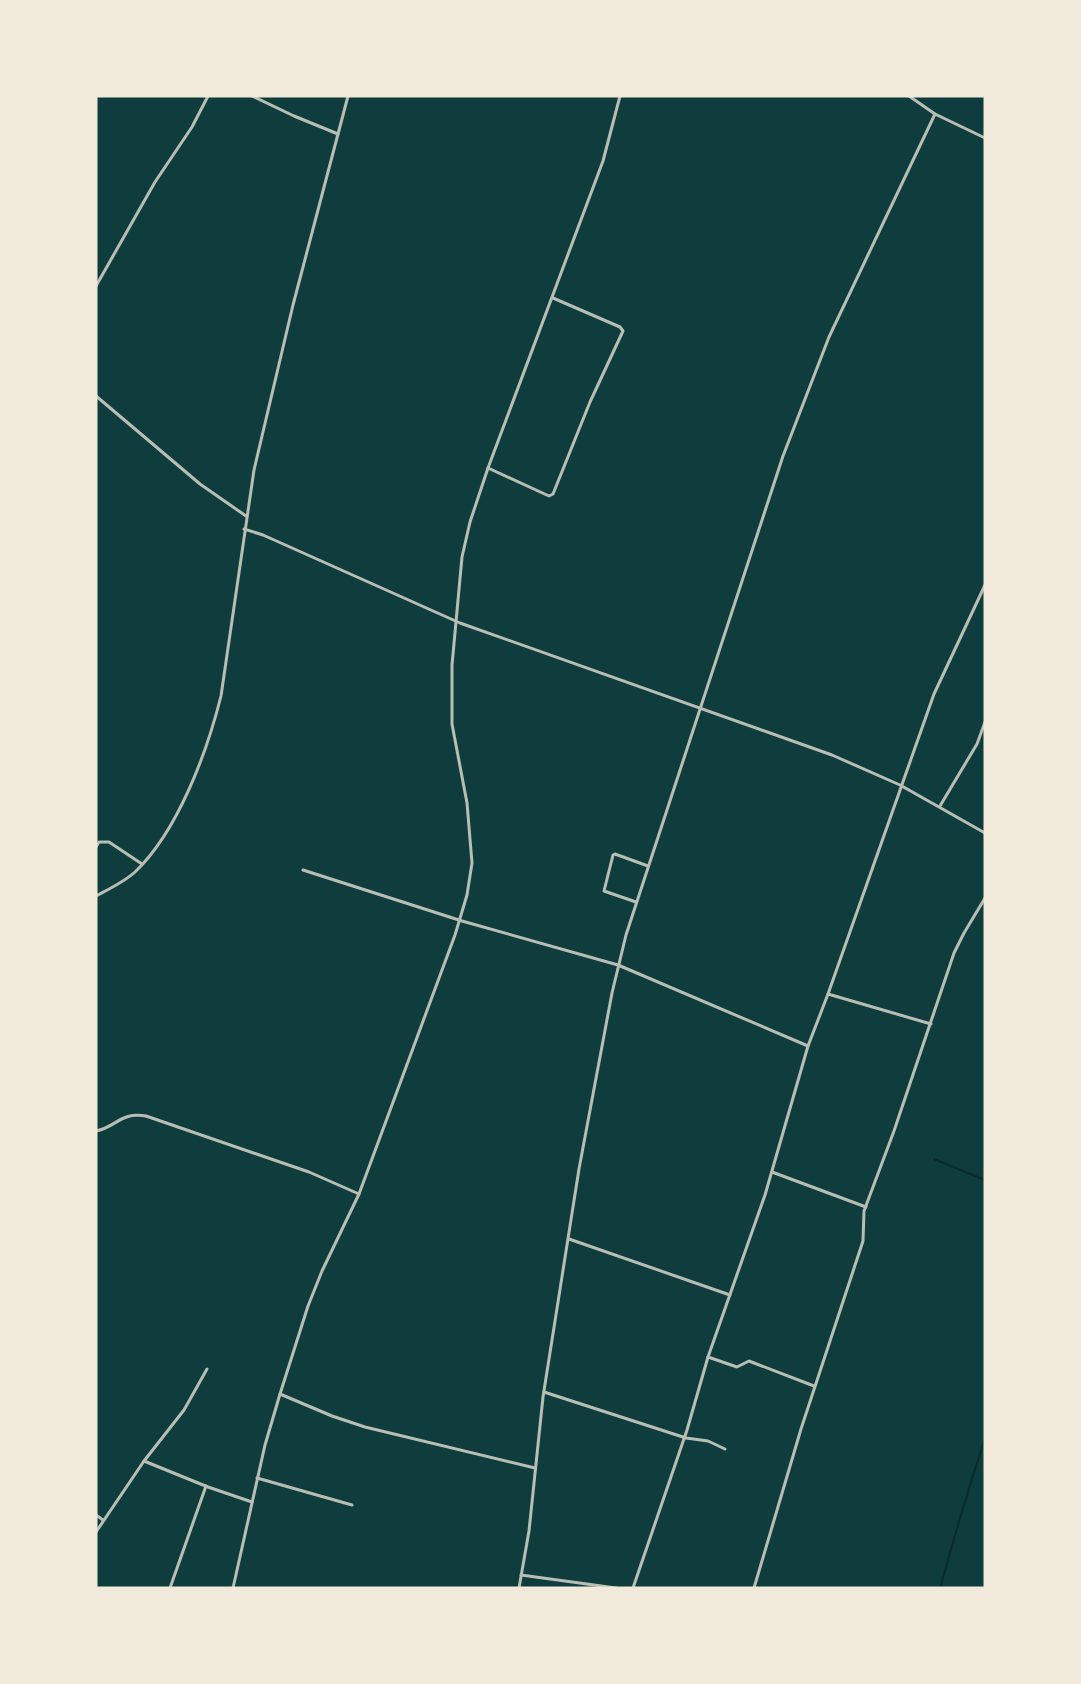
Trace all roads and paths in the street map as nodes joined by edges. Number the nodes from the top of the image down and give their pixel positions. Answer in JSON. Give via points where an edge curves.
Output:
{"nodes":[{"id":1,"x":208,"y":96,"type":"edge"},
{"id":2,"x":252,"y":96,"type":"edge"},
{"id":3,"x":348,"y":96,"type":"edge"},
{"id":4,"x":620,"y":96,"type":"edge"},
{"id":5,"x":909,"y":96,"type":"edge"},
{"id":6,"x":935,"y":114,"type":"junction"},
{"id":7,"x":338,"y":134,"type":"junction"},
{"id":8,"x":985,"y":138,"type":"edge"},
{"id":9,"x":96,"y":286,"type":"edge"},
{"id":10,"x":552,"y":298,"type":"junction"},
{"id":11,"x":96,"y":396,"type":"edge"},
{"id":12,"x":488,"y":468,"type":"junction"},
{"id":13,"x":246,"y":516,"type":"junction"},
{"id":14,"x":244,"y":529,"type":"junction"},
{"id":15,"x":985,"y":585,"type":"edge"},
{"id":16,"x":456,"y":621,"type":"junction"},
{"id":17,"x":699,"y":709,"type":"junction"},
{"id":18,"x":985,"y":722,"type":"edge"},
{"id":19,"x":900,"y":785,"type":"junction"},
{"id":20,"x":940,"y":806,"type":"junction"},
{"id":21,"x":985,"y":833,"type":"edge"},
{"id":22,"x":96,"y":847,"type":"edge"},
{"id":23,"x":142,"y":864,"type":"junction"},
{"id":24,"x":648,"y":866,"type":"junction"},
{"id":25,"x":303,"y":870,"type":"dead end"},
{"id":26,"x":96,"y":896,"type":"edge"},
{"id":27,"x":985,"y":898,"type":"edge"},
{"id":28,"x":636,"y":902,"type":"junction"},
{"id":29,"x":460,"y":921,"type":"junction"},
{"id":30,"x":618,"y":965,"type":"junction"},
{"id":31,"x":828,"y":994,"type":"junction"},
{"id":32,"x":932,"y":1024,"type":"junction"},
{"id":33,"x":808,"y":1046,"type":"junction"},
{"id":34,"x":96,"y":1131,"type":"edge"},
{"id":35,"x":771,"y":1172,"type":"junction"},
{"id":36,"x":359,"y":1194,"type":"junction"},
{"id":37,"x":866,"y":1207,"type":"junction"},
{"id":38,"x":569,"y":1239,"type":"junction"},
{"id":39,"x":730,"y":1295,"type":"junction"},
{"id":40,"x":708,"y":1357,"type":"junction"},
{"id":41,"x":207,"y":1369,"type":"dead end"},
{"id":42,"x":814,"y":1386,"type":"junction"},
{"id":43,"x":544,"y":1392,"type":"junction"},
{"id":44,"x":280,"y":1394,"type":"junction"},
{"id":45,"x":684,"y":1437,"type":"junction"},
{"id":46,"x":725,"y":1449,"type":"dead end"},
{"id":47,"x":144,"y":1461,"type":"junction"},
{"id":48,"x":536,"y":1468,"type":"junction"},
{"id":49,"x":257,"y":1478,"type":"junction"},
{"id":50,"x":206,"y":1486,"type":"junction"},
{"id":51,"x":252,"y":1502,"type":"junction"},
{"id":52,"x":352,"y":1505,"type":"dead end"},
{"id":53,"x":96,"y":1515,"type":"edge"},
{"id":54,"x":103,"y":1520,"type":"junction"},
{"id":55,"x":96,"y":1532,"type":"edge"},
{"id":56,"x":521,"y":1575,"type":"junction"},
{"id":57,"x":592,"y":1586,"type":"edge"},
{"id":58,"x":170,"y":1588,"type":"edge"},
{"id":59,"x":233,"y":1588,"type":"edge"},
{"id":60,"x":519,"y":1588,"type":"edge"},
{"id":61,"x":616,"y":1588,"type":"edge"},
{"id":62,"x":633,"y":1588,"type":"edge"},
{"id":63,"x":754,"y":1588,"type":"edge"}],
"edges":[{"from":1,"to":9,"type":"street"},
{"from":2,"to":7,"type":"street"},
{"from":3,"to":7,"type":"street"},
{"from":4,"to":10,"type":"street","via":[[603,161]]},
{"from":5,"to":6,"type":"street"},
{"from":6,"to":8,"type":"street"},
{"from":6,"to":17,"type":"street","via":[[812,380],[763,513]]},
{"from":7,"to":13,"type":"street","via":[[293,305]]},
{"from":10,"to":12,"type":"street"},
{"from":10,"to":12,"type":"street","via":[[623,331],[553,494],[549,496]]},
{"from":11,"to":13,"type":"street","via":[[200,484]]},
{"from":12,"to":16,"type":"street","via":[[462,557]]},
{"from":13,"to":14,"type":"street"},
{"from":14,"to":16,"type":"street"},
{"from":14,"to":23,"type":"street","via":[[214,722],[173,821]]},
{"from":15,"to":19,"type":"street","via":[[934,694]]},
{"from":16,"to":17,"type":"street"},
{"from":16,"to":29,"type":"street","via":[[452,724],[472,847]]},
{"from":17,"to":19,"type":"street","via":[[821,751]]},
{"from":17,"to":24,"type":"street"},
{"from":18,"to":20,"type":"street","via":[[977,744]]},
{"from":19,"to":20,"type":"street"},
{"from":19,"to":31,"type":"street"},
{"from":20,"to":21,"type":"street"},
{"from":22,"to":23,"type":"street","via":[[99,842],[109,842]]},
{"from":23,"to":26,"type":"street","via":[[126,879]]},
{"from":24,"to":28,"type":"street"},
{"from":24,"to":28,"type":"street","via":[[613,855],[604,891]]},
{"from":25,"to":29,"type":"street"},
{"from":27,"to":32,"type":"street","via":[[958,944]]},
{"from":28,"to":30,"type":"street"},
{"from":29,"to":30,"type":"street"},
{"from":29,"to":36,"type":"street"},
{"from":30,"to":33,"type":"street"},
{"from":30,"to":38,"type":"street"},
{"from":31,"to":32,"type":"street"},
{"from":31,"to":33,"type":"street"},
{"from":32,"to":37,"type":"street"},
{"from":33,"to":35,"type":"street"},
{"from":34,"to":36,"type":"street","via":[[130,1115],[146,1116]]},
{"from":35,"to":37,"type":"street"},
{"from":35,"to":39,"type":"street"},
{"from":36,"to":44,"type":"street","via":[[322,1271]]},
{"from":37,"to":42,"type":"street","via":[[863,1241]]},
{"from":38,"to":39,"type":"street"},
{"from":38,"to":43,"type":"street"},
{"from":39,"to":40,"type":"street"},
{"from":40,"to":42,"type":"street","via":[[737,1367],[749,1361]]},
{"from":40,"to":45,"type":"street"},
{"from":41,"to":47,"type":"street","via":[[184,1410]]},
{"from":42,"to":63,"type":"street"},
{"from":43,"to":45,"type":"street"},
{"from":43,"to":48,"type":"street"},
{"from":44,"to":48,"type":"street","via":[[365,1427]]},
{"from":44,"to":49,"type":"street"},
{"from":45,"to":46,"type":"street"},
{"from":45,"to":62,"type":"street"},
{"from":47,"to":50,"type":"street"},
{"from":47,"to":54,"type":"street"},
{"from":48,"to":56,"type":"street"},
{"from":49,"to":51,"type":"street"},
{"from":49,"to":52,"type":"street"},
{"from":50,"to":51,"type":"street"},
{"from":50,"to":58,"type":"street"},
{"from":51,"to":59,"type":"street"},
{"from":53,"to":54,"type":"street"},
{"from":54,"to":55,"type":"street"},
{"from":56,"to":57,"type":"street"},
{"from":56,"to":60,"type":"street"},
{"from":57,"to":61,"type":"street"}]}
